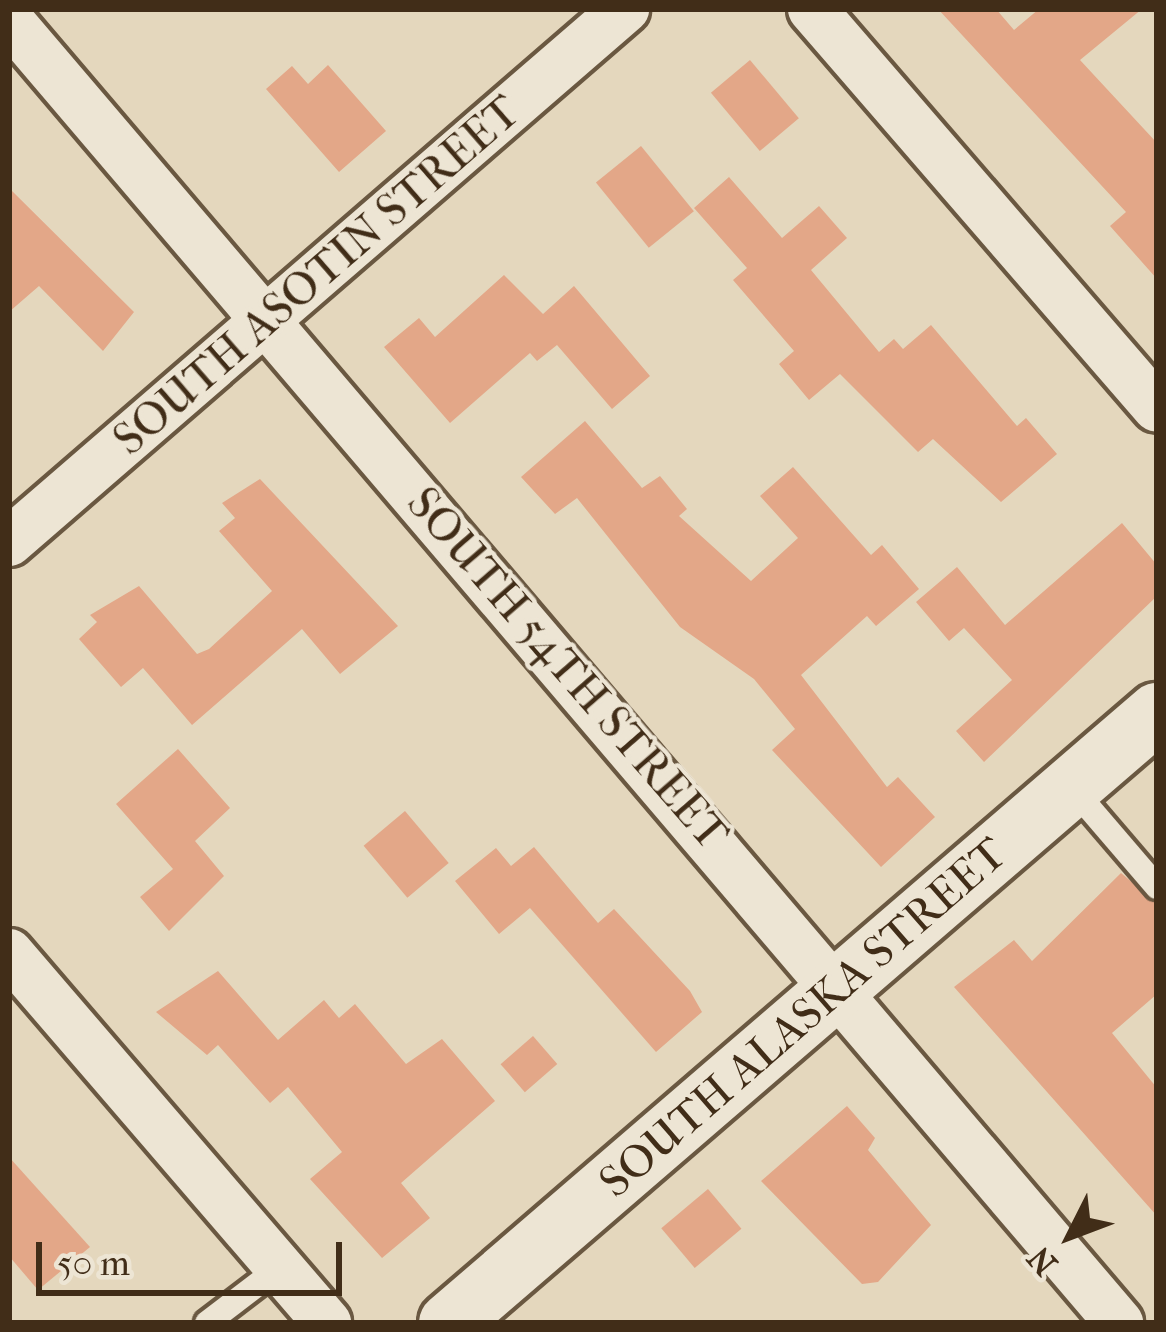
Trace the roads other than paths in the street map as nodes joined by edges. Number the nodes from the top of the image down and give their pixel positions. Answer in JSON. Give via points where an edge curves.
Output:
{"nodes":[{"id":1,"x":625,"y":9,"type":"edge"},
{"id":2,"x":812,"y":9,"type":"edge"},
{"id":3,"x":9,"y":20,"type":"edge"},
{"id":4,"x":268,"y":321,"type":"junction"},
{"id":5,"x":1157,"y":408,"type":"edge"},
{"id":6,"x":9,"y":542,"type":"edge"},
{"id":7,"x":1157,"y":713,"type":"edge"},
{"id":8,"x":1071,"y":787,"type":"junction"},
{"id":9,"x":1157,"y":886,"type":"edge"},
{"id":10,"x":9,"y":953,"type":"edge"},
{"id":11,"x":839,"y":986,"type":"junction"},
{"id":12,"x":279,"y":1268,"type":"junction"},
{"id":13,"x":207,"y":1323,"type":"edge"},
{"id":14,"x":327,"y":1323,"type":"edge"},
{"id":15,"x":448,"y":1323,"type":"edge"},
{"id":16,"x":1119,"y":1323,"type":"edge"}],
"edges":[{"from":1,"to":4,"type":"street","name":"SOUTH ASOTIN STREET"},
{"from":2,"to":5,"type":"street"},
{"from":3,"to":4,"type":"street","name":"SOUTH 54TH STREET"},
{"from":4,"to":6,"type":"street","name":"SOUTH ASOTIN STREET"},
{"from":4,"to":11,"type":"street","name":"SOUTH 54TH STREET"},
{"from":7,"to":8,"type":"street","name":"SOUTH ALASKA STREET"},
{"from":8,"to":9,"type":"lane"},
{"from":8,"to":11,"type":"street","name":"SOUTH ALASKA STREET"},
{"from":10,"to":12,"type":"street"},
{"from":11,"to":15,"type":"street","name":"SOUTH ALASKA STREET"},
{"from":11,"to":16,"type":"street","name":"SOUTH 54TH STREET"},
{"from":12,"to":13,"type":"lane"},
{"from":12,"to":14,"type":"street"}]}
